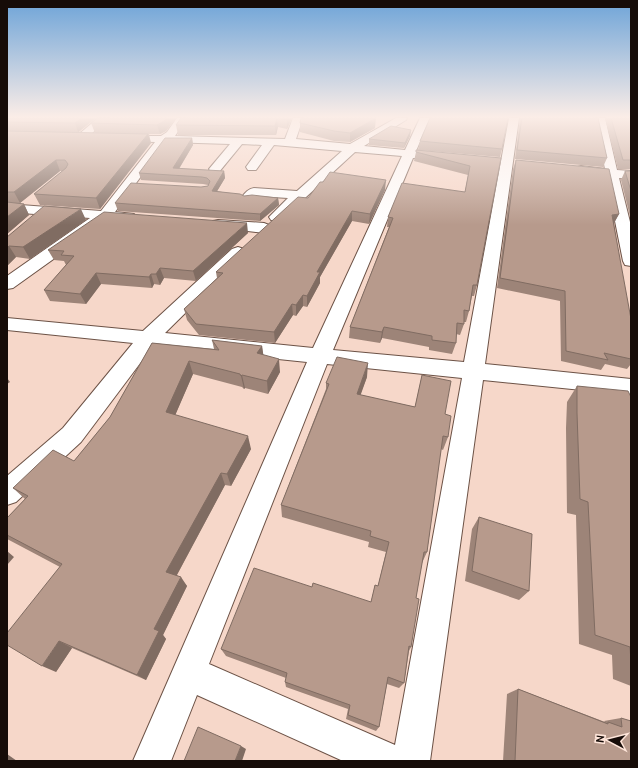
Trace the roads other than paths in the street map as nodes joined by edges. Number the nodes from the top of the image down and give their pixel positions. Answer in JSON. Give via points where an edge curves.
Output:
{"nodes":[{"id":1,"x":151,"y":154,"type":"edge"},
{"id":2,"x":228,"y":154,"type":"edge"},
{"id":3,"x":262,"y":154,"type":"edge"},
{"id":4,"x":346,"y":154,"type":"edge"},
{"id":5,"x":409,"y":154,"type":"edge"},
{"id":6,"x":507,"y":154,"type":"edge"},
{"id":7,"x":608,"y":154,"type":"edge"},
{"id":8,"x":420,"y":155,"type":"joint"},
{"id":9,"x":252,"y":167,"type":"dead end"},
{"id":10,"x":567,"y":169,"type":"edge"},
{"id":11,"x":215,"y":170,"type":"edge"},
{"id":12,"x":612,"y":174,"type":"junction"},
{"id":13,"x":631,"y":176,"type":"edge"},
{"id":14,"x":128,"y":184,"type":"junction"},
{"id":15,"x":143,"y":185,"type":"edge"},
{"id":16,"x":300,"y":195,"type":"junction"},
{"id":17,"x":248,"y":198,"type":"edge"},
{"id":18,"x":36,"y":200,"type":"edge"},
{"id":19,"x":624,"y":201,"type":"edge"},
{"id":20,"x":7,"y":208,"type":"edge"},
{"id":21,"x":24,"y":209,"type":"junction"},
{"id":22,"x":46,"y":211,"type":"junction"},
{"id":23,"x":104,"y":215,"type":"junction"},
{"id":24,"x":144,"y":218,"type":"edge"},
{"id":25,"x":626,"y":218,"type":"edge"},
{"id":26,"x":208,"y":223,"type":"edge"},
{"id":27,"x":29,"y":225,"type":"edge"},
{"id":28,"x":264,"y":228,"type":"junction"},
{"id":29,"x":628,"y":238,"type":"edge"},
{"id":30,"x":631,"y":261,"type":"edge"},
{"id":31,"x":7,"y":284,"type":"edge"},
{"id":32,"x":7,"y":324,"type":"edge"},
{"id":33,"x":148,"y":338,"type":"junction"},
{"id":34,"x":320,"y":356,"type":"junction"},
{"id":35,"x":473,"y":372,"type":"junction"},
{"id":36,"x":631,"y":387,"type":"edge"},
{"id":37,"x":7,"y":493,"type":"edge"},
{"id":38,"x":189,"y":673,"type":"junction"},
{"id":39,"x":152,"y":761,"type":"edge"},
{"id":40,"x":387,"y":761,"type":"edge"},
{"id":41,"x":411,"y":761,"type":"edge"}],
"edges":[{"from":1,"to":14,"type":"street"},
{"from":2,"to":11,"type":"street"},
{"from":3,"to":9,"type":"street"},
{"from":4,"to":16,"type":"street"},
{"from":5,"to":8,"type":"street"},
{"from":6,"to":35,"type":"street"},
{"from":7,"to":12,"type":"street"},
{"from":8,"to":34,"type":"street"},
{"from":10,"to":12,"type":"street"},
{"from":12,"to":13,"type":"street"},
{"from":12,"to":19,"type":"street"},
{"from":14,"to":15,"type":"street"},
{"from":14,"to":23,"type":"street"},
{"from":16,"to":17,"type":"street","via":[[254,192]]},
{"from":16,"to":28,"type":"street"},
{"from":18,"to":21,"type":"street"},
{"from":19,"to":25,"type":"street"},
{"from":20,"to":21,"type":"street"},
{"from":21,"to":22,"type":"street"},
{"from":22,"to":23,"type":"street"},
{"from":22,"to":27,"type":"street"},
{"from":23,"to":24,"type":"street"},
{"from":23,"to":31,"type":"street"},
{"from":25,"to":29,"type":"street"},
{"from":26,"to":28,"type":"street"},
{"from":28,"to":33,"type":"street"},
{"from":29,"to":30,"type":"street"},
{"from":32,"to":33,"type":"street"},
{"from":33,"to":34,"type":"street"},
{"from":33,"to":37,"type":"street","via":[[72,435]]},
{"from":34,"to":35,"type":"street"},
{"from":34,"to":38,"type":"street"},
{"from":35,"to":36,"type":"street"},
{"from":35,"to":41,"type":"street"},
{"from":38,"to":39,"type":"street"},
{"from":38,"to":40,"type":"street"}]}
